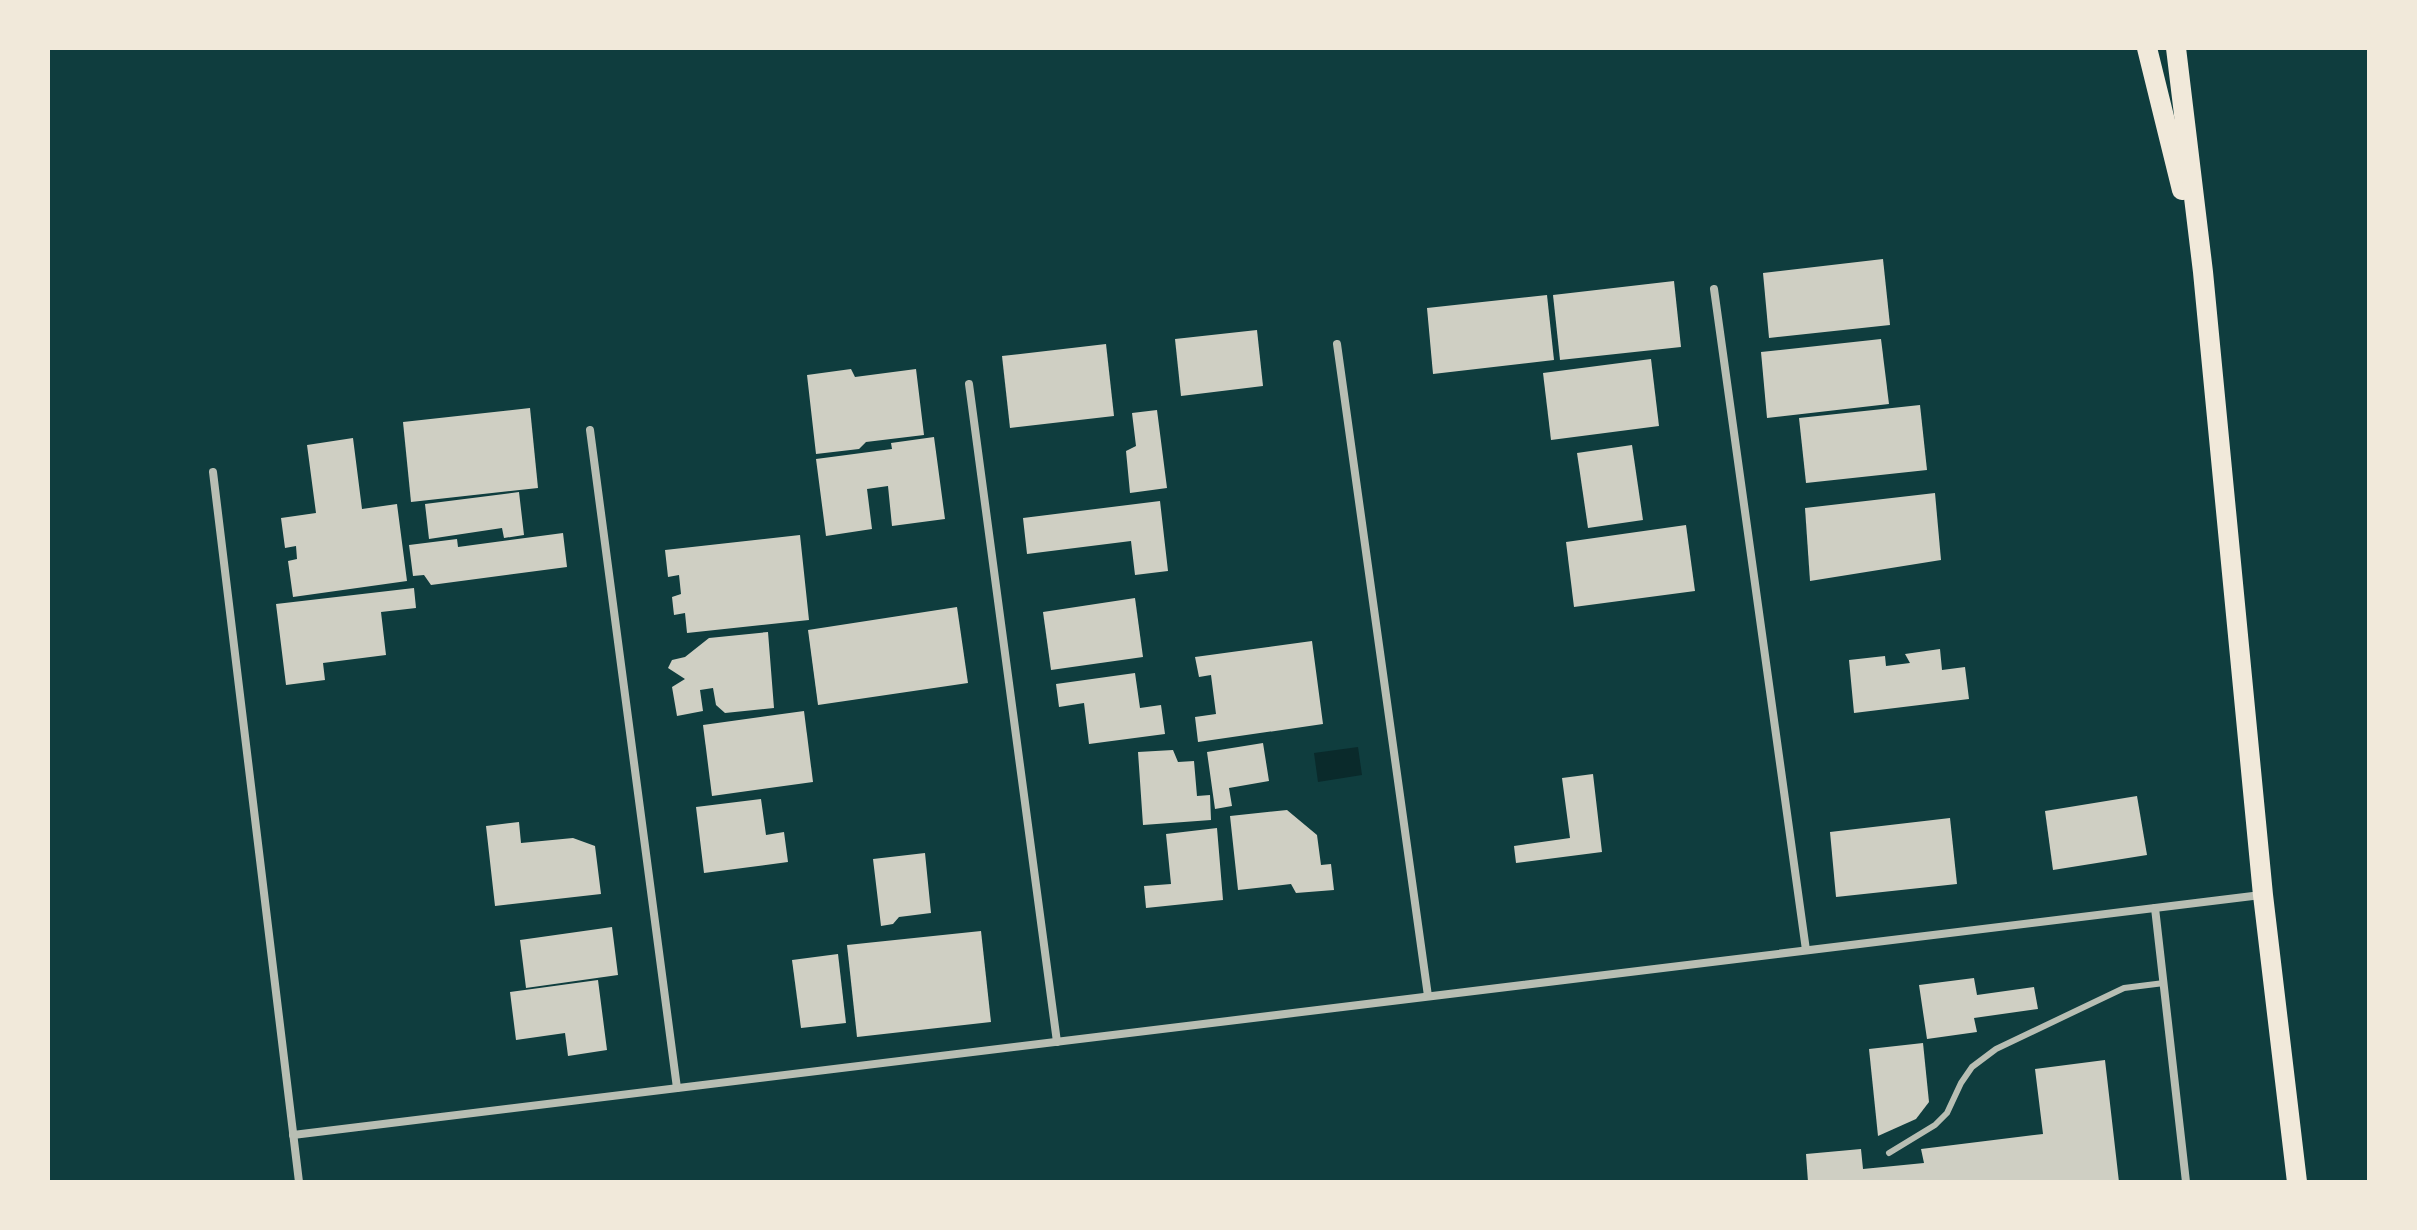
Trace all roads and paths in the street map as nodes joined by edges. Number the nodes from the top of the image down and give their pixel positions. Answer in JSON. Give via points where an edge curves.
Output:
{"nodes":[{"id":1,"x":2147,"y":48,"type":"edge"},
{"id":2,"x":2176,"y":48,"type":"edge"},
{"id":3,"x":2203,"y":272,"type":"junction"},
{"id":4,"x":1714,"y":289,"type":"dead end"},
{"id":5,"x":1337,"y":344,"type":"dead end"},
{"id":6,"x":969,"y":384,"type":"dead end"},
{"id":7,"x":590,"y":430,"type":"dead end"},
{"id":8,"x":213,"y":472,"type":"dead end"},
{"id":9,"x":2263,"y":895,"type":"junction"},
{"id":10,"x":2155,"y":908,"type":"junction"},
{"id":11,"x":1806,"y":950,"type":"junction"},
{"id":12,"x":2164,"y":983,"type":"junction"},
{"id":13,"x":1428,"y":996,"type":"junction"},
{"id":14,"x":1057,"y":1042,"type":"junction"},
{"id":15,"x":677,"y":1088,"type":"junction"},
{"id":16,"x":293,"y":1135,"type":"junction"},
{"id":17,"x":1889,"y":1153,"type":"dead end"},
{"id":18,"x":299,"y":1182,"type":"edge"},
{"id":19,"x":2186,"y":1182,"type":"edge"},
{"id":20,"x":2297,"y":1182,"type":"edge"}],
"edges":[{"from":1,"to":3,"type":"main road"},
{"from":2,"to":3,"type":"main road"},
{"from":3,"to":9,"type":"main road"},
{"from":4,"to":11,"type":"street"},
{"from":5,"to":13,"type":"street"},
{"from":6,"to":14,"type":"street"},
{"from":7,"to":15,"type":"street"},
{"from":8,"to":16,"type":"street"},
{"from":9,"to":10,"type":"street"},
{"from":9,"to":20,"type":"main road"},
{"from":10,"to":11,"type":"street"},
{"from":10,"to":12,"type":"street"},
{"from":11,"to":13,"type":"street"},
{"from":12,"to":17,"type":"lane","via":[[2124,988],[1996,1049],[1972,1067],[1935,1125]]},
{"from":12,"to":19,"type":"street"},
{"from":13,"to":14,"type":"street"},
{"from":14,"to":15,"type":"street"},
{"from":15,"to":16,"type":"street"},
{"from":16,"to":18,"type":"street"}]}
